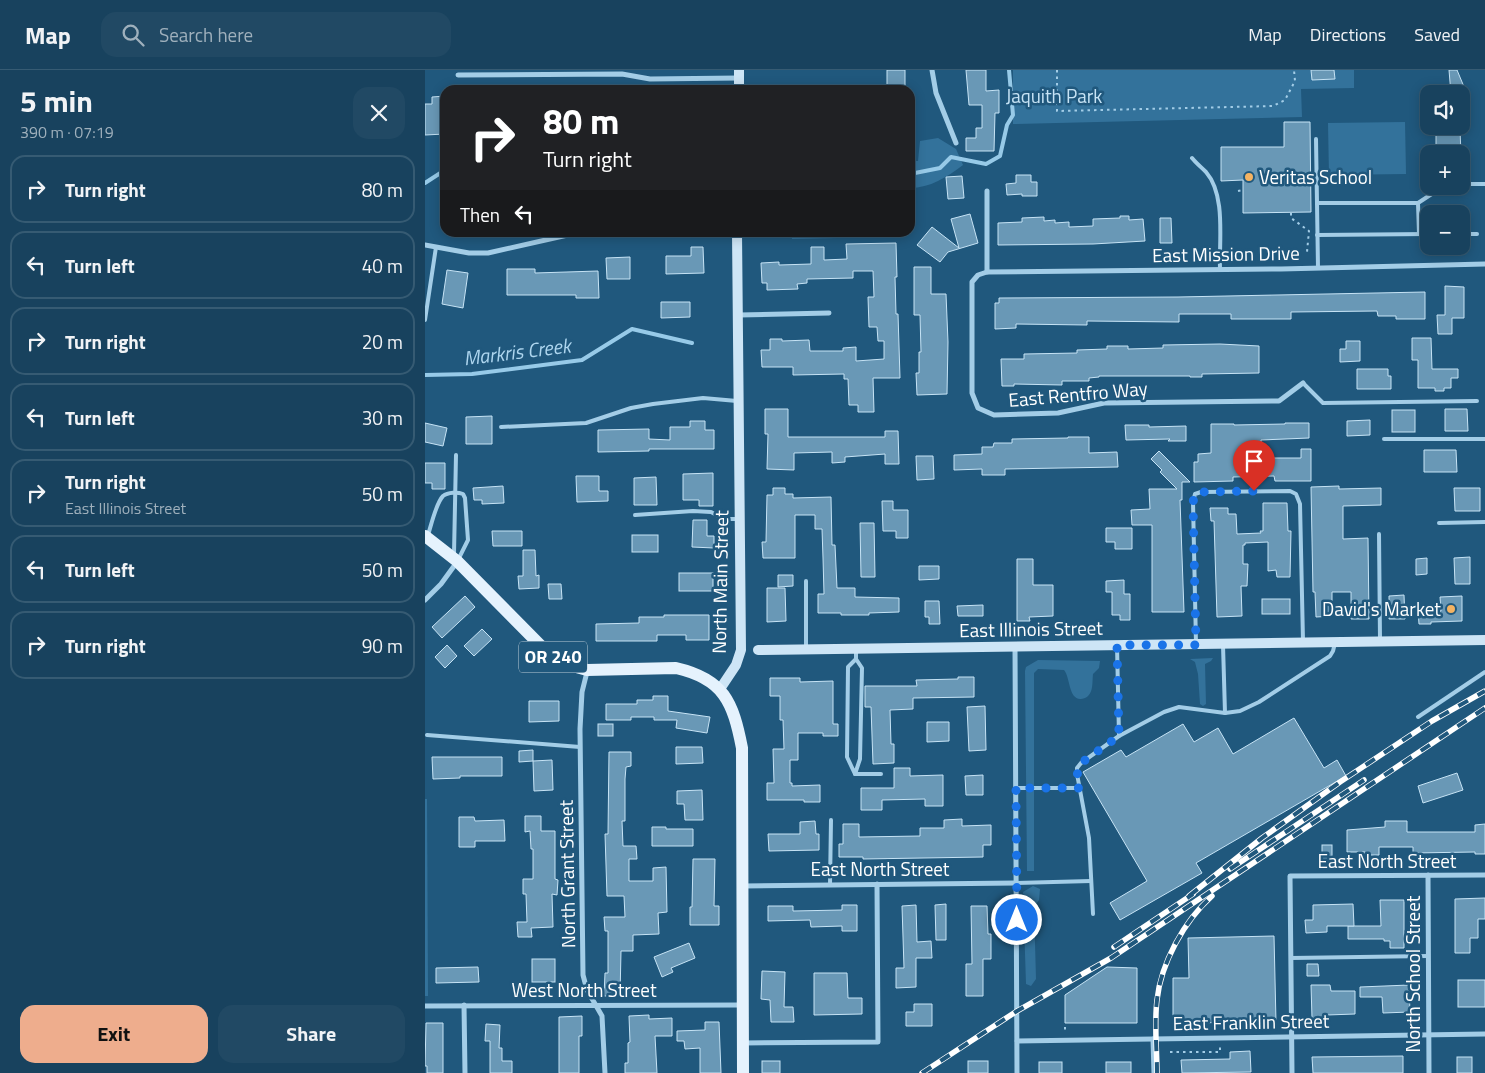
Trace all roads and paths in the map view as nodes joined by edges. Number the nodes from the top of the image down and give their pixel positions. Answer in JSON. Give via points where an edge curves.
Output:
{"nodes":[{"id":1,"x":932,"y":70,"type":"edge"},
{"id":2,"x":1057,"y":70,"type":"edge"},
{"id":3,"x":1294,"y":70,"type":"edge"},
{"id":4,"x":458,"y":74,"type":"dead end"},
{"id":5,"x":739,"y":74,"type":"edge"},
{"id":6,"x":1316,"y":139,"type":"dead end"},
{"id":7,"x":956,"y":143,"type":"dead end"},
{"id":8,"x":1191,"y":158,"type":"dead end"},
{"id":9,"x":1470,"y":184,"type":"edge"},
{"id":10,"x":1485,"y":184,"type":"edge"},
{"id":11,"x":1243,"y":190,"type":"dead end"},
{"id":12,"x":987,"y":191,"type":"dead end"},
{"id":13,"x":1239,"y":191,"type":"dead end"},
{"id":14,"x":1430,"y":195,"type":"edge"},
{"id":15,"x":1317,"y":203,"type":"junction"},
{"id":16,"x":1418,"y":203,"type":"junction"},
{"id":17,"x":1291,"y":213,"type":"dead end"},
{"id":18,"x":1419,"y":234,"type":"joint"},
{"id":19,"x":1470,"y":234,"type":"edge"},
{"id":20,"x":1477,"y":234,"type":"dead end"},
{"id":21,"x":1317,"y":235,"type":"junction"},
{"id":22,"x":557,"y":237,"type":"edge"},
{"id":23,"x":737,"y":237,"type":"edge"},
{"id":24,"x":425,"y":245,"type":"edge"},
{"id":25,"x":436,"y":247,"type":"junction"},
{"id":26,"x":1307,"y":252,"type":"dead end"},
{"id":27,"x":1485,"y":264,"type":"edge"},
{"id":28,"x":1318,"y":268,"type":"junction"},
{"id":29,"x":1220,"y":269,"type":"junction"},
{"id":30,"x":987,"y":272,"type":"junction"},
{"id":31,"x":829,"y":313,"type":"dead end"},
{"id":32,"x":739,"y":315,"type":"junction"},
{"id":33,"x":425,"y":320,"type":"edge"},
{"id":34,"x":1303,"y":383,"type":"joint"},
{"id":35,"x":739,"y":401,"type":"junction"},
{"id":36,"x":1477,"y":401,"type":"dead end"},
{"id":37,"x":501,"y":427,"type":"dead end"},
{"id":38,"x":1485,"y":439,"type":"edge"},
{"id":39,"x":1384,"y":440,"type":"dead end"},
{"id":40,"x":456,"y":455,"type":"dead end"},
{"id":41,"x":455,"y":493,"type":"junction"},
{"id":42,"x":635,"y":515,"type":"dead end"},
{"id":43,"x":740,"y":518,"type":"junction"},
{"id":44,"x":1439,"y":522,"type":"dead end"},
{"id":45,"x":1485,"y":522,"type":"edge"},
{"id":46,"x":1379,"y":534,"type":"dead end"},
{"id":47,"x":426,"y":537,"type":"edge"},
{"id":48,"x":456,"y":560,"type":"junction"},
{"id":49,"x":806,"y":581,"type":"dead end"},
{"id":50,"x":425,"y":600,"type":"edge"},
{"id":51,"x":1485,"y":640,"type":"edge"},
{"id":52,"x":1380,"y":642,"type":"junction"},
{"id":53,"x":1303,"y":643,"type":"junction"},
{"id":54,"x":1335,"y":643,"type":"junction"},
{"id":55,"x":1223,"y":644,"type":"junction"},
{"id":56,"x":1117,"y":645,"type":"junction"},
{"id":57,"x":1196,"y":645,"type":"junction"},
{"id":58,"x":1015,"y":647,"type":"junction"},
{"id":59,"x":806,"y":649,"type":"junction"},
{"id":60,"x":758,"y":650,"type":"dead end"},
{"id":61,"x":856,"y":654,"type":"junction"},
{"id":62,"x":587,"y":670,"type":"junction"},
{"id":63,"x":1485,"y":672,"type":"edge"},
{"id":64,"x":721,"y":689,"type":"junction"},
{"id":65,"x":1225,"y":713,"type":"junction"},
{"id":66,"x":1418,"y":717,"type":"dead end"},
{"id":67,"x":427,"y":735,"type":"dead end"},
{"id":68,"x":1119,"y":736,"type":"junction"},
{"id":69,"x":580,"y":747,"type":"junction"},
{"id":70,"x":855,"y":774,"type":"junction"},
{"id":71,"x":881,"y":774,"type":"dead end"},
{"id":72,"x":1016,"y":788,"type":"junction"},
{"id":73,"x":1080,"y":788,"type":"junction"},
{"id":74,"x":831,"y":820,"type":"dead end"},
{"id":75,"x":1428,"y":875,"type":"junction"},
{"id":76,"x":1485,"y":875,"type":"edge"},
{"id":77,"x":1091,"y":881,"type":"junction"},
{"id":78,"x":1017,"y":883,"type":"junction"},
{"id":79,"x":877,"y":884,"type":"junction"},
{"id":80,"x":830,"y":885,"type":"junction"},
{"id":81,"x":743,"y":886,"type":"junction"},
{"id":82,"x":1093,"y":914,"type":"dead end"},
{"id":83,"x":1428,"y":956,"type":"junction"},
{"id":84,"x":1291,"y":958,"type":"junction"},
{"id":85,"x":464,"y":1005,"type":"junction"},
{"id":86,"x":596,"y":1005,"type":"junction"},
{"id":87,"x":743,"y":1005,"type":"junction"},
{"id":88,"x":425,"y":1006,"type":"edge"},
{"id":89,"x":1485,"y":1034,"type":"edge"},
{"id":90,"x":1429,"y":1035,"type":"junction"},
{"id":91,"x":1291,"y":1037,"type":"junction"},
{"id":92,"x":1153,"y":1039,"type":"junction"},
{"id":93,"x":1017,"y":1040,"type":"junction"},
{"id":94,"x":743,"y":1043,"type":"junction"},
{"id":95,"x":1170,"y":1052,"type":"dead end"},
{"id":96,"x":1220,"y":1052,"type":"dead end"},
{"id":97,"x":465,"y":1073,"type":"edge"},
{"id":98,"x":605,"y":1073,"type":"edge"},
{"id":99,"x":743,"y":1073,"type":"edge"},
{"id":100,"x":1017,"y":1073,"type":"edge"},
{"id":101,"x":1154,"y":1073,"type":"edge"},
{"id":102,"x":1292,"y":1073,"type":"edge"},
{"id":103,"x":1429,"y":1073,"type":"edge"}],
"edges":[{"from":1,"to":7,"type":"street","via":[[936,93]]},
{"from":2,"to":3,"type":"path","via":[[1057,110],[1273,106],[1285,100],[1295,81]]},
{"from":4,"to":5,"type":"street","via":[[622,74],[650,79]]},
{"from":6,"to":15,"type":"lane"},
{"from":8,"to":29,"type":"lane","via":[[1207,173],[1216,193]]},
{"from":9,"to":10,"type":"lane"},
{"from":11,"to":13,"type":"path"},
{"from":12,"to":30,"type":"street"},
{"from":14,"to":16,"type":"lane"},
{"from":15,"to":16,"type":"lane"},
{"from":15,"to":21,"type":"lane"},
{"from":16,"to":18,"type":"lane"},
{"from":17,"to":26,"type":"path","via":[[1291,218],[1309,231]]},
{"from":18,"to":21,"type":"lane"},
{"from":19,"to":20,"type":"lane"},
{"from":21,"to":28,"type":"lane"},
{"from":22,"to":25,"type":"street","via":[[488,254]]},
{"from":23,"to":32,"type":"street","name":"North Main Street"},
{"from":24,"to":25,"type":"street"},
{"from":25,"to":33,"type":"lane"},
{"from":27,"to":28,"type":"street","name":"East Mission Drive"},
{"from":28,"to":29,"type":"street","name":"East Mission Drive"},
{"from":29,"to":30,"type":"street","name":"East Mission Drive"},
{"from":30,"to":34,"type":"street","name":"East Rentfro Way","via":[[972,282],[972,394],[978,408],[994,415],[1058,413],[1104,403],[1279,401]]},
{"from":31,"to":32,"type":"street"},
{"from":32,"to":35,"type":"street","name":"North Main Street"},
{"from":34,"to":36,"type":"lane","via":[[1323,403]]},
{"from":35,"to":37,"type":"lane","via":[[703,398],[631,408],[585,423]]},
{"from":35,"to":43,"type":"street","name":"North Main Street"},
{"from":38,"to":39,"type":"lane"},
{"from":40,"to":41,"type":"lane"},
{"from":41,"to":47,"type":"lane","via":[[443,496]]},
{"from":41,"to":48,"type":"lane"},
{"from":41,"to":48,"type":"lane","via":[[463,494],[465,498],[468,540]]},
{"from":42,"to":43,"type":"lane","via":[[693,511],[711,512],[724,519]]},
{"from":43,"to":64,"type":"street","name":"North Main Street","via":[[741,650]]},
{"from":44,"to":45,"type":"lane"},
{"from":46,"to":52,"type":"lane"},
{"from":47,"to":48,"type":"main road","number":"OR 240"},
{"from":48,"to":50,"type":"street","via":[[441,584]]},
{"from":48,"to":62,"type":"main road","number":"OR 240","via":[[553,657]]},
{"from":49,"to":59,"type":"lane"},
{"from":51,"to":52,"type":"street","name":"East Illinois Street"},
{"from":52,"to":54,"type":"street","name":"East Illinois Street"},
{"from":53,"to":54,"type":"street","name":"East Illinois Street"},
{"from":53,"to":55,"type":"street","name":"East Illinois Street"},
{"from":53,"to":57,"type":"lane","via":[[1300,504],[1296,494],[1290,491],[1201,492],[1195,494],[1193,502]]},
{"from":54,"to":65,"type":"lane","via":[[1333,651],[1322,662],[1240,711]]},
{"from":55,"to":57,"type":"street","name":"East Illinois Street"},
{"from":55,"to":65,"type":"lane"},
{"from":56,"to":57,"type":"street","name":"East Illinois Street"},
{"from":56,"to":58,"type":"street","name":"East Illinois Street"},
{"from":56,"to":68,"type":"lane"},
{"from":58,"to":61,"type":"street","name":"East Illinois Street"},
{"from":58,"to":72,"type":"street"},
{"from":59,"to":60,"type":"street","name":"East Illinois Street"},
{"from":59,"to":61,"type":"street","name":"East Illinois Street"},
{"from":61,"to":70,"type":"lane","via":[[862,668],[860,759]]},
{"from":61,"to":70,"type":"lane","via":[[848,667],[847,758]]},
{"from":62,"to":64,"type":"main road","number":"OR 240","via":[[676,668],[707,678]]},
{"from":62,"to":69,"type":"street","name":"North Grant Street","via":[[582,692]]},
{"from":63,"to":66,"type":"lane"},
{"from":64,"to":81,"type":"main road","number":"OR 240","via":[[737,723],[742,748]]},
{"from":65,"to":68,"type":"lane","via":[[1179,706]]},
{"from":67,"to":69,"type":"lane"},
{"from":68,"to":73,"type":"lane","via":[[1077,768]]},
{"from":69,"to":86,"type":"street","name":"North Grant Street","via":[[583,975]]},
{"from":70,"to":71,"type":"lane"},
{"from":72,"to":73,"type":"lane"},
{"from":72,"to":78,"type":"street"},
{"from":73,"to":77,"type":"lane","via":[[1089,838]]},
{"from":74,"to":80,"type":"lane"},
{"from":75,"to":76,"type":"street","name":"East North Street"},
{"from":75,"to":83,"type":"street","name":"North School Street"},
{"from":75,"to":84,"type":"street","name":"East North Street","via":[[1290,876]]},
{"from":77,"to":78,"type":"lane"},
{"from":77,"to":82,"type":"lane"},
{"from":78,"to":79,"type":"street","name":"East North Street"},
{"from":78,"to":93,"type":"street"},
{"from":79,"to":80,"type":"street","name":"East North Street"},
{"from":79,"to":94,"type":"street","via":[[878,1042]]},
{"from":80,"to":81,"type":"street","name":"East North Street"},
{"from":81,"to":87,"type":"main road","number":"OR 240"},
{"from":83,"to":84,"type":"lane"},
{"from":83,"to":90,"type":"street","name":"North School Street"},
{"from":84,"to":91,"type":"street"},
{"from":85,"to":86,"type":"street","name":"West North Street"},
{"from":85,"to":88,"type":"street","name":"West North Street"},
{"from":85,"to":97,"type":"street"},
{"from":86,"to":87,"type":"street","name":"West North Street"},
{"from":86,"to":98,"type":"street","name":"North Grant Street","via":[[604,1025]]},
{"from":87,"to":94,"type":"main road","number":"OR 240"},
{"from":89,"to":90,"type":"street","name":"East Franklin Street"},
{"from":90,"to":91,"type":"street","name":"East Franklin Street"},
{"from":90,"to":103,"type":"street","name":"North School Street"},
{"from":91,"to":92,"type":"street","name":"East Franklin Street"},
{"from":91,"to":102,"type":"street"},
{"from":92,"to":93,"type":"street","name":"East Franklin Street"},
{"from":92,"to":101,"type":"street"},
{"from":93,"to":100,"type":"street"},
{"from":94,"to":99,"type":"main road","number":"OR 240"},
{"from":95,"to":96,"type":"path"}]}
